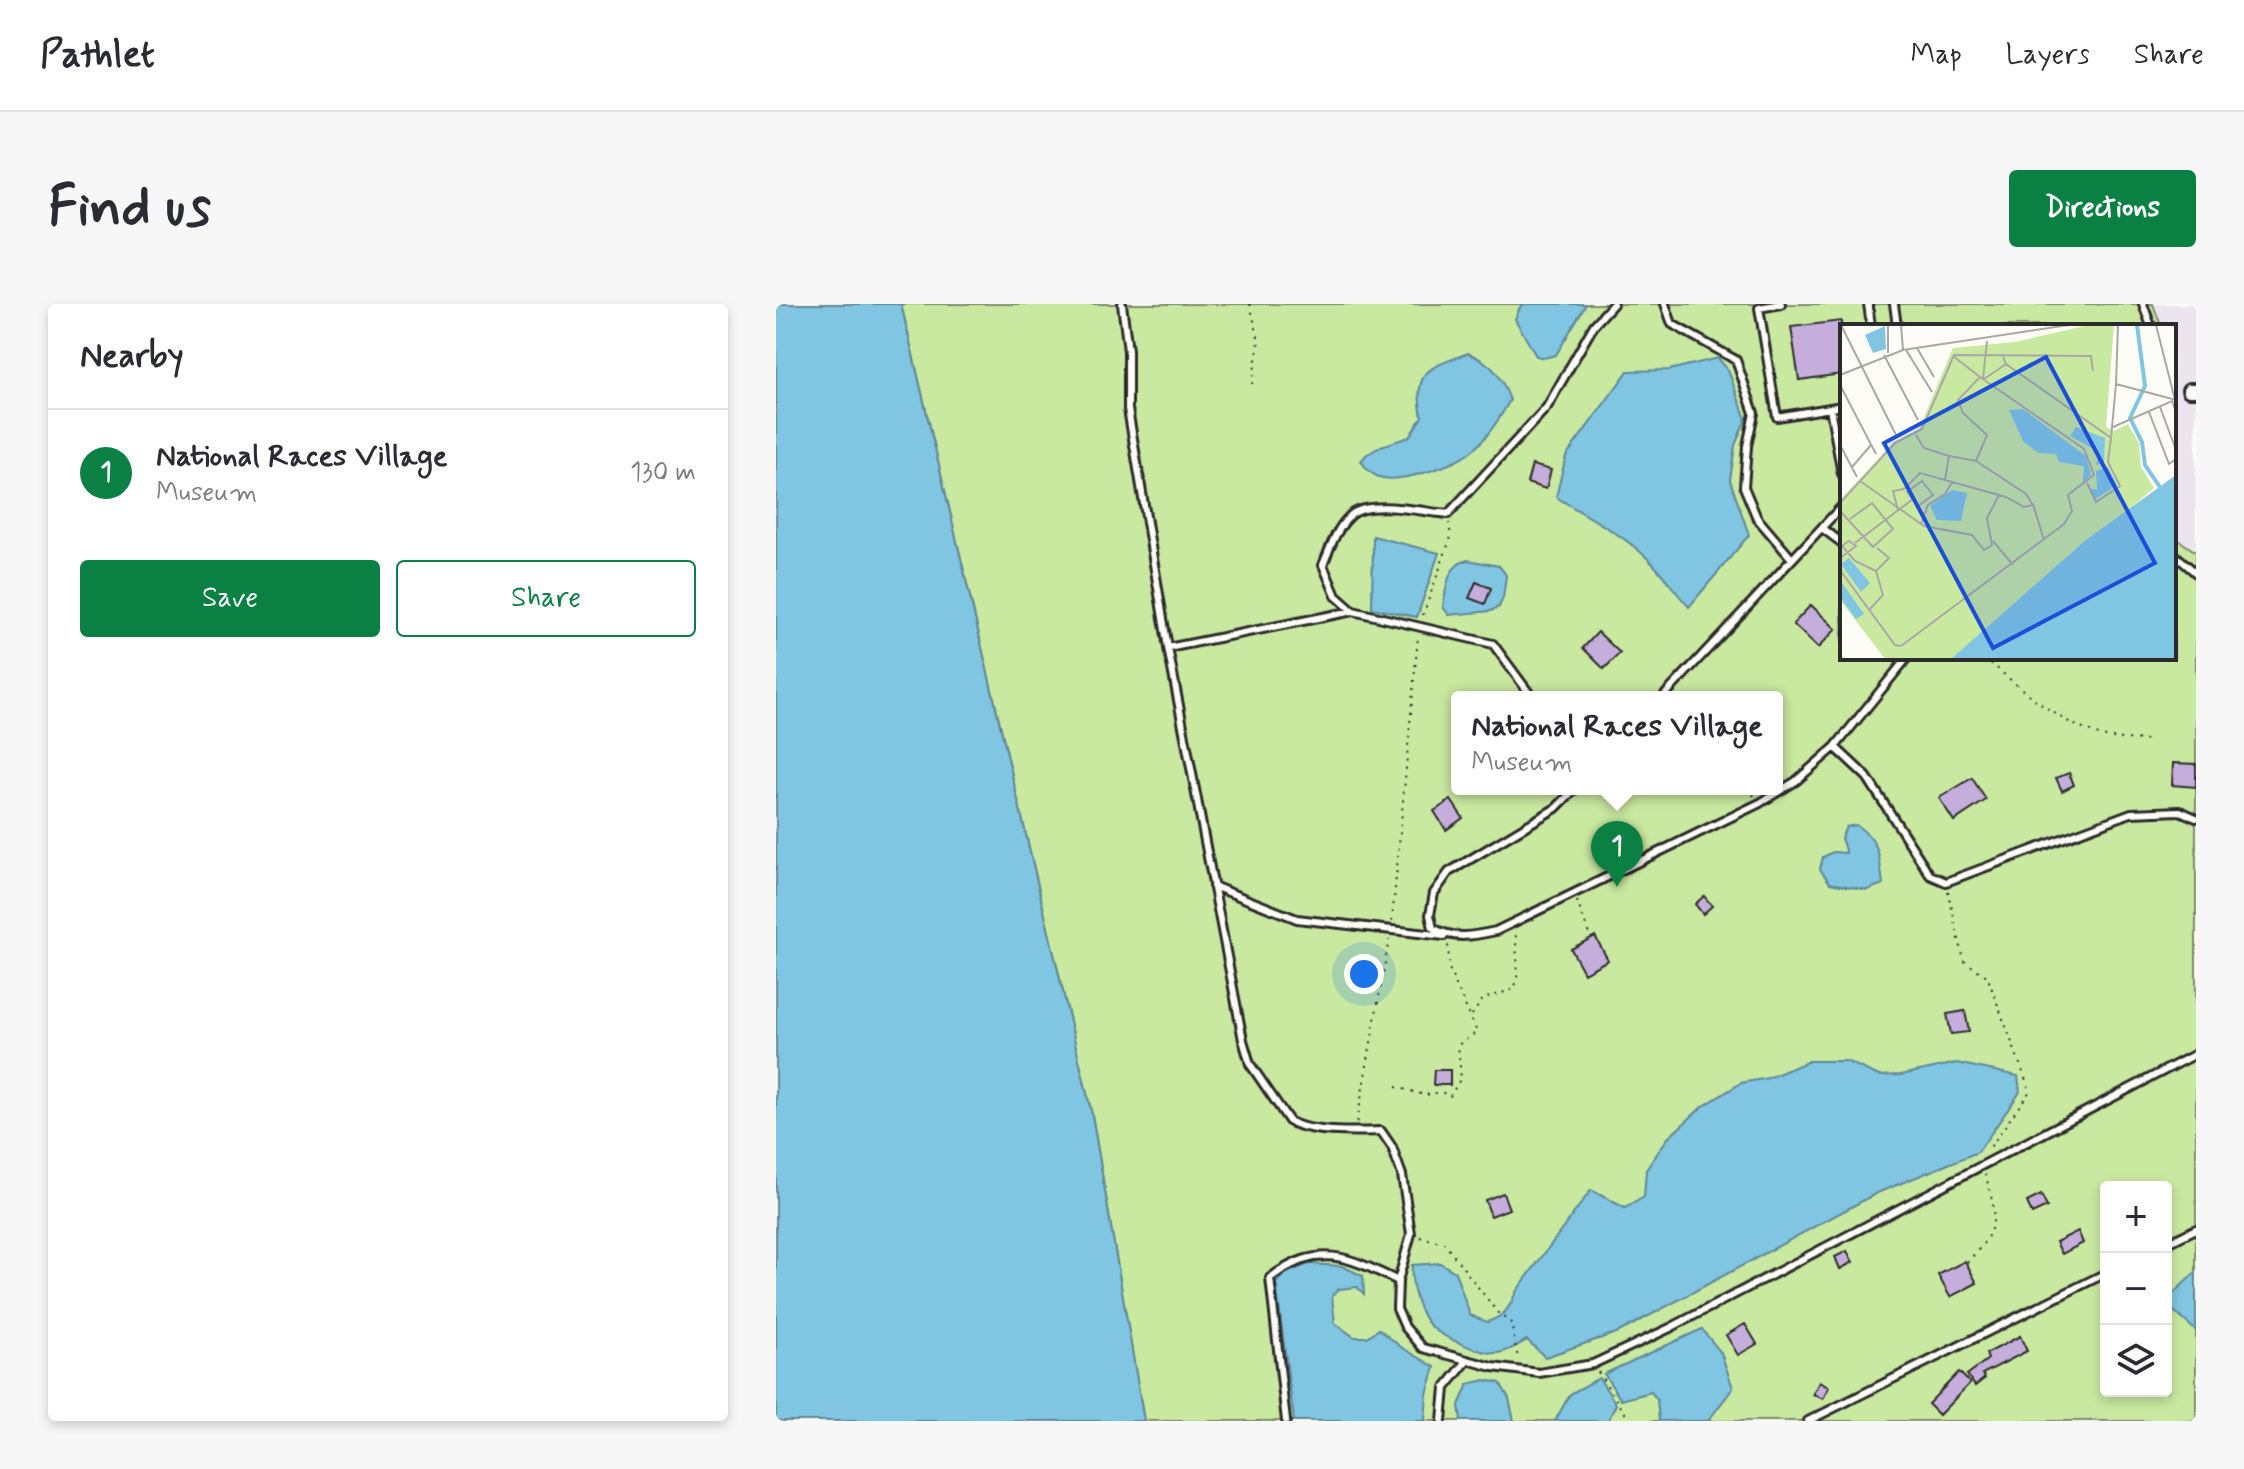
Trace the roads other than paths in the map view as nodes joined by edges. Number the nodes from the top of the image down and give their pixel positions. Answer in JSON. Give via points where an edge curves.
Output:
{"nodes":[{"id":1,"x":1122,"y":304,"type":"edge"},
{"id":2,"x":1613,"y":304,"type":"edge"},
{"id":3,"x":1665,"y":304,"type":"edge"},
{"id":4,"x":1781,"y":304,"type":"edge"},
{"id":5,"x":1868,"y":304,"type":"edge"},
{"id":6,"x":1894,"y":304,"type":"edge"},
{"id":7,"x":2143,"y":304,"type":"edge"},
{"id":8,"x":1871,"y":324,"type":"edge"},
{"id":9,"x":1897,"y":324,"type":"edge"},
{"id":10,"x":2150,"y":324,"type":"edge"},
{"id":11,"x":1840,"y":406,"type":"edge"},
{"id":12,"x":1830,"y":408,"type":"junction"},
{"id":13,"x":1840,"y":463,"type":"edge"},
{"id":14,"x":1840,"y":508,"type":"edge"},
{"id":15,"x":1822,"y":528,"type":"junction"},
{"id":16,"x":1840,"y":542,"type":"edge"},
{"id":17,"x":2176,"y":556,"type":"edge"},
{"id":18,"x":1792,"y":559,"type":"junction"},
{"id":19,"x":2196,"y":573,"type":"edge"},
{"id":20,"x":1353,"y":611,"type":"junction"},
{"id":21,"x":1168,"y":648,"type":"junction"},
{"id":22,"x":1905,"y":660,"type":"edge"},
{"id":23,"x":1528,"y":691,"type":"edge"},
{"id":24,"x":1669,"y":691,"type":"edge"},
{"id":25,"x":1835,"y":747,"type":"junction"},
{"id":26,"x":1783,"y":789,"type":"edge"},
{"id":27,"x":1569,"y":795,"type":"edge"},
{"id":28,"x":1773,"y":795,"type":"edge"},
{"id":29,"x":2196,"y":818,"type":"edge"},
{"id":30,"x":1213,"y":886,"type":"junction"},
{"id":31,"x":1447,"y":936,"type":"junction"},
{"id":32,"x":2196,"y":1054,"type":"edge"},
{"id":33,"x":2196,"y":1229,"type":"edge"},
{"id":34,"x":2172,"y":1241,"type":"edge"},
{"id":35,"x":2100,"y":1276,"type":"edge"},
{"id":36,"x":1398,"y":1281,"type":"junction"},
{"id":37,"x":1467,"y":1361,"type":"junction"},
{"id":38,"x":1286,"y":1421,"type":"edge"},
{"id":39,"x":1442,"y":1421,"type":"edge"},
{"id":40,"x":1808,"y":1421,"type":"edge"}],
"edges":[{"from":1,"to":21,"type":"lane","via":[[1128,409]]},
{"from":2,"to":20,"type":"lane","via":[[1594,325],[1547,407],[1448,514],[1382,505],[1352,514],[1334,537],[1323,565],[1336,596]]},
{"from":3,"to":18,"type":"lane","via":[[1672,324],[1736,360],[1754,413],[1744,487],[1757,518]]},
{"from":4,"to":12,"type":"lane","via":[[1759,308],[1777,417]]},
{"from":5,"to":8,"type":"lane"},
{"from":6,"to":9,"type":"lane"},
{"from":7,"to":10,"type":"lane"},
{"from":11,"to":12,"type":"lane"},
{"from":12,"to":13,"type":"lane"},
{"from":14,"to":15,"type":"lane"},
{"from":15,"to":16,"type":"lane"},
{"from":15,"to":18,"type":"lane"},
{"from":17,"to":19,"type":"lane"},
{"from":18,"to":24,"type":"lane"},
{"from":20,"to":21,"type":"lane"},
{"from":20,"to":23,"type":"lane","via":[[1493,644]]},
{"from":21,"to":30,"type":"lane"},
{"from":22,"to":25,"type":"lane"},
{"from":25,"to":26,"type":"lane"},
{"from":25,"to":29,"type":"lane","via":[[1867,777],[1930,875],[1946,882],[2131,813],[2180,811]]},
{"from":27,"to":31,"type":"lane","via":[[1449,872],[1434,893],[1430,915],[1433,928]]},
{"from":28,"to":31,"type":"lane","via":[[1516,922],[1474,936]]},
{"from":30,"to":31,"type":"lane","via":[[1297,919]]},
{"from":30,"to":36,"type":"lane","via":[[1250,1064],[1289,1121],[1299,1127],[1381,1131],[1392,1147],[1411,1234]]},
{"from":32,"to":37,"type":"lane","via":[[1593,1364],[1539,1373]]},
{"from":33,"to":34,"type":"lane"},
{"from":35,"to":40,"type":"lane"},
{"from":36,"to":37,"type":"lane","via":[[1397,1309],[1423,1348]]},
{"from":36,"to":38,"type":"lane","via":[[1337,1257],[1308,1257],[1270,1278]]},
{"from":37,"to":39,"type":"lane","via":[[1445,1388]]}]}
